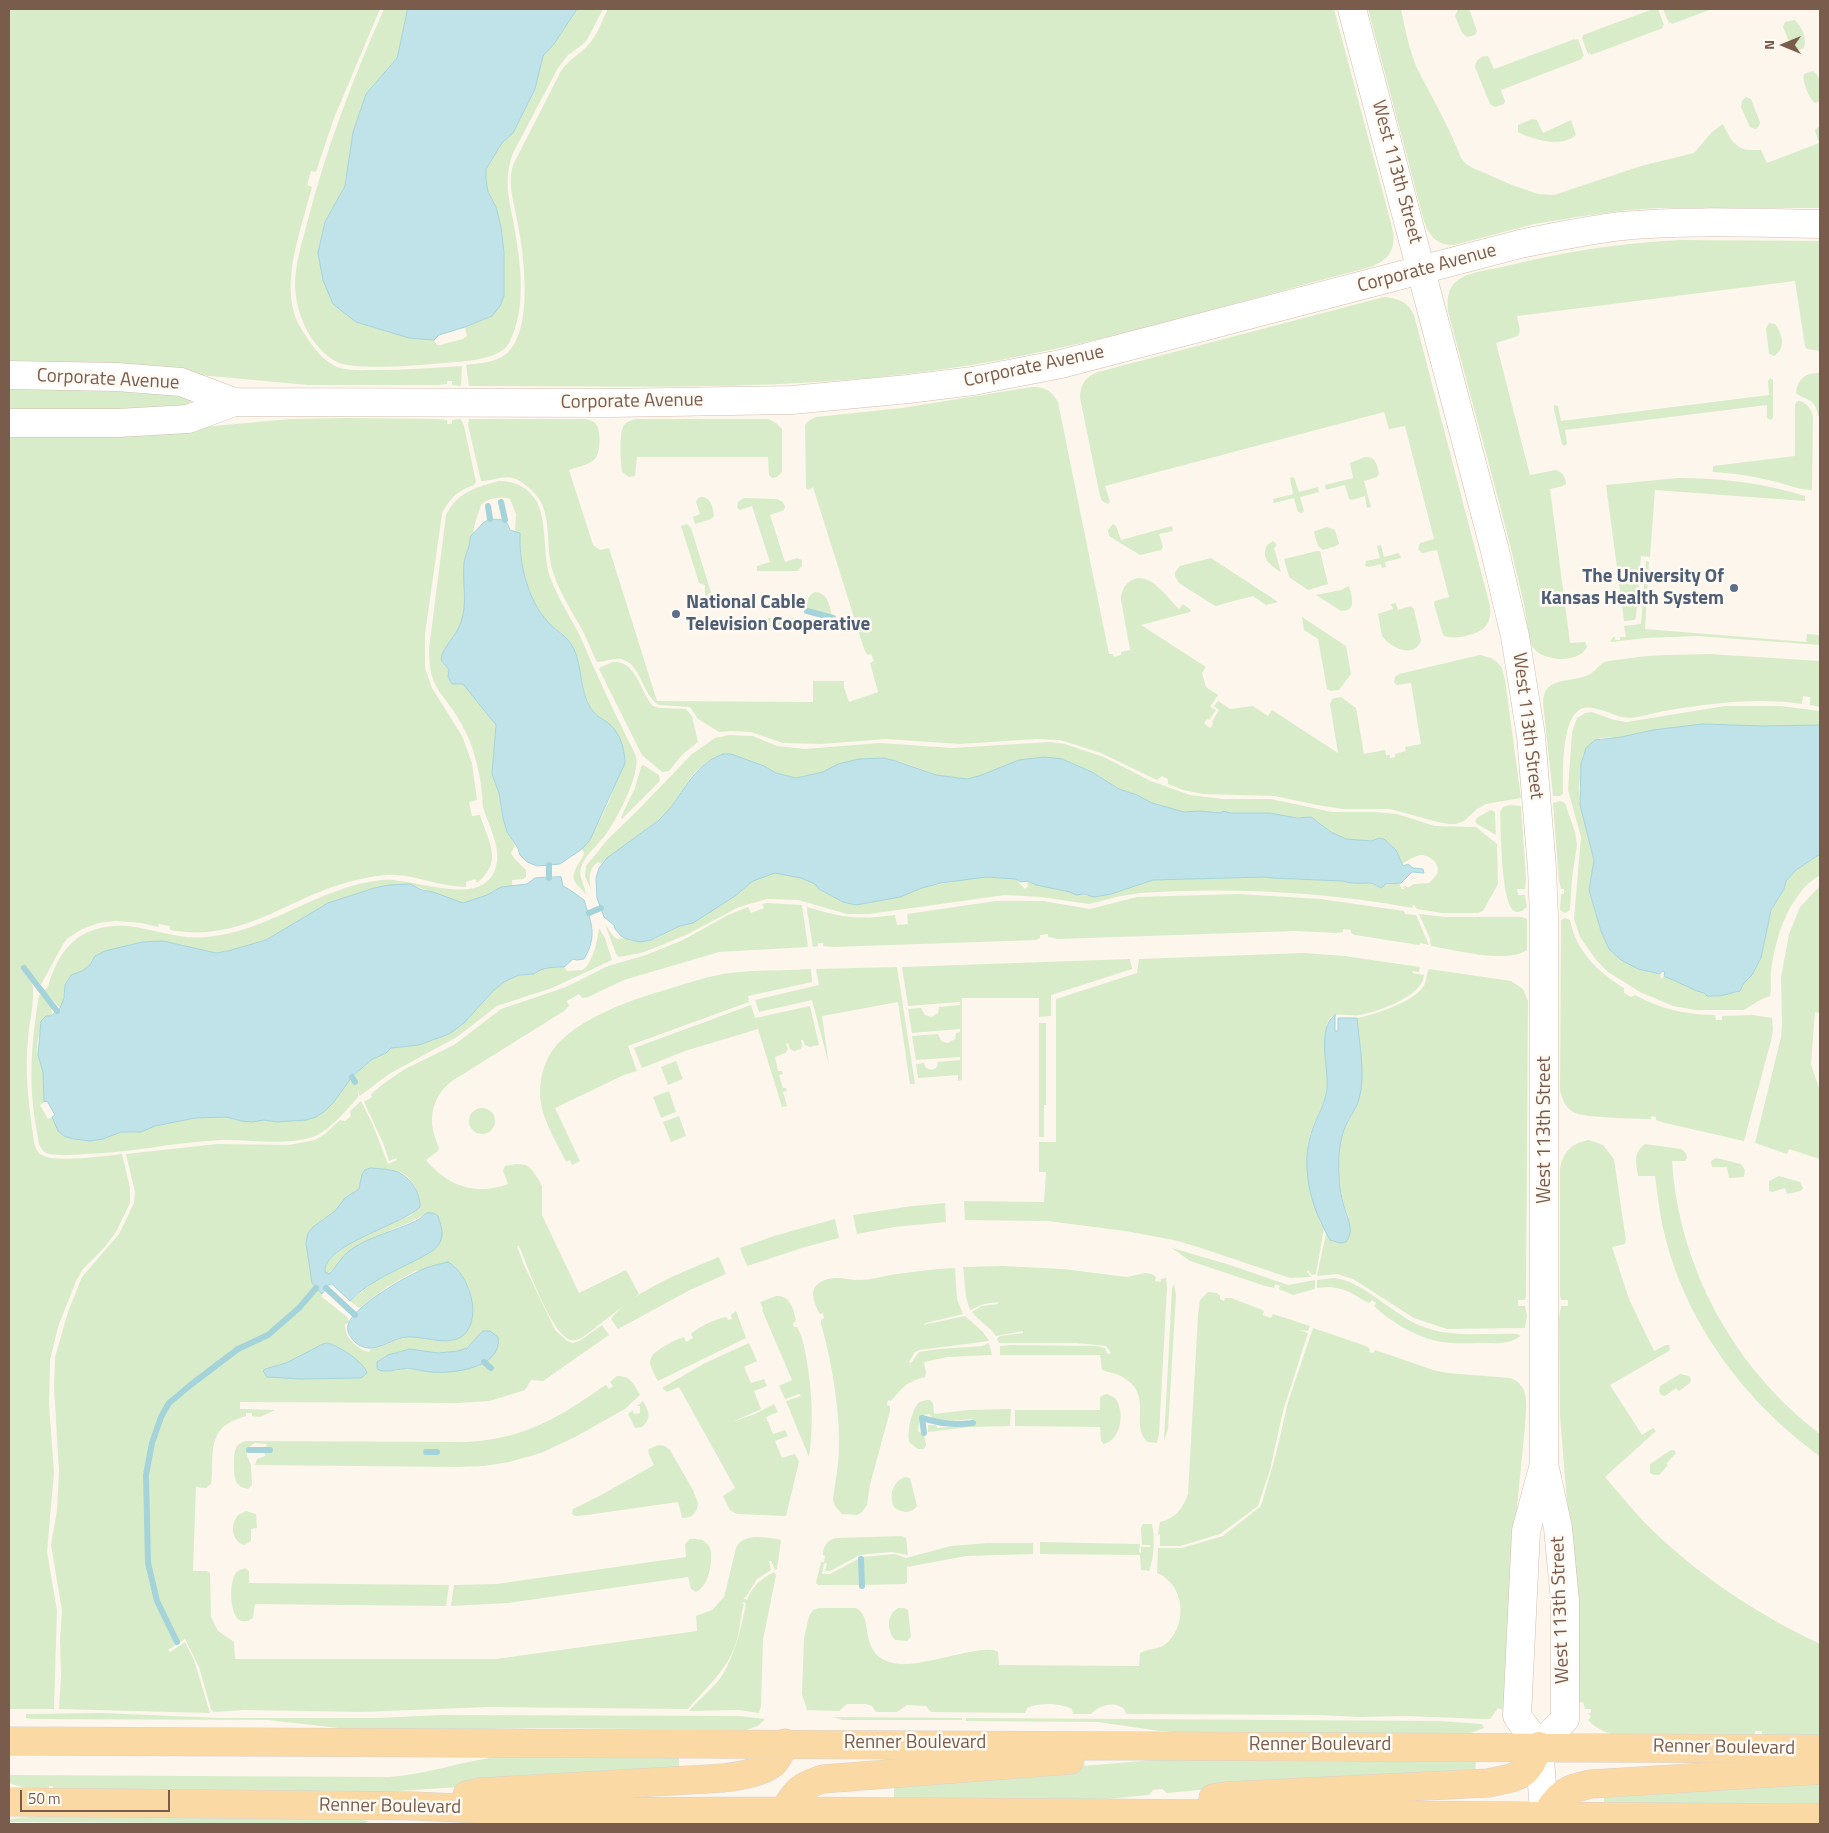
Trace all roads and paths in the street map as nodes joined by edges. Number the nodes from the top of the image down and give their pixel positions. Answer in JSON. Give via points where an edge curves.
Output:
{"nodes":[{"id":1,"x":1352,"y":9,"type":"edge"},
{"id":2,"x":1820,"y":224,"type":"edge"},
{"id":3,"x":1422,"y":270,"type":"junction"},
{"id":4,"x":9,"y":375,"type":"edge"},
{"id":5,"x":234,"y":402,"type":"junction"},
{"id":6,"x":9,"y":423,"type":"edge"},
{"id":7,"x":1544,"y":1464,"type":"junction"},
{"id":8,"x":9,"y":1741,"type":"edge"},
{"id":9,"x":785,"y":1743,"type":"junction"},
{"id":10,"x":1131,"y":1744,"type":"junction"},
{"id":11,"x":1539,"y":1746,"type":"junction"},
{"id":12,"x":1820,"y":1749,"type":"edge"},
{"id":13,"x":1820,"y":1770,"type":"edge"},
{"id":14,"x":9,"y":1802,"type":"edge"},
{"id":15,"x":414,"y":1806,"type":"junction"},
{"id":16,"x":784,"y":1810,"type":"junction"},
{"id":17,"x":1139,"y":1813,"type":"junction"},
{"id":18,"x":1820,"y":1818,"type":"edge"},
{"id":19,"x":1545,"y":1820,"type":"edge"}],
"edges":[{"from":1,"to":3,"type":"street","name":"West 113th Street"},
{"from":2,"to":3,"type":"street","name":"Corporate Avenue","via":[[1702,223],[1620,227],[1520,244]]},
{"from":3,"to":5,"type":"street","name":"Corporate Avenue","via":[[1061,364],[908,390],[772,400],[610,403]]},
{"from":3,"to":7,"type":"street","name":"West 113th Street","via":[[1515,636],[1531,736],[1544,917]]},
{"from":4,"to":5,"type":"street","name":"Corporate Avenue","via":[[181,382]]},
{"from":5,"to":6,"type":"street","name":"Corporate Avenue","via":[[188,419]]},
{"from":7,"to":11,"type":"street","name":"West 113th Street","via":[[1526,1530],[1517,1716]]},
{"from":7,"to":11,"type":"street","name":"West 113th Street","via":[[1558,1528],[1565,1600],[1565,1719]]},
{"from":8,"to":9,"type":"main road","name":"Renner Boulevard"},
{"from":9,"to":10,"type":"main road","name":"Renner Boulevard"},
{"from":9,"to":15,"type":"main road","via":[[774,1762],[762,1769],[724,1778],[481,1792]]},
{"from":10,"to":11,"type":"main road","name":"Renner Boulevard"},
{"from":10,"to":16,"type":"main road","via":[[1101,1758],[822,1779],[804,1784]]},
{"from":11,"to":12,"type":"main road","name":"Renner Boulevard"},
{"from":11,"to":17,"type":"main road","via":[[1523,1773],[1488,1783],[1226,1796]]},
{"from":11,"to":19,"type":"street"},
{"from":13,"to":19,"type":"main road","via":[[1591,1784],[1558,1796]]},
{"from":14,"to":15,"type":"main road","name":"Renner Boulevard"},
{"from":15,"to":16,"type":"main road","name":"Renner Boulevard","via":[[543,1812]]},
{"from":16,"to":17,"type":"main road","name":"Renner Boulevard"},
{"from":17,"to":19,"type":"main road","name":"Renner Boulevard"},
{"from":18,"to":19,"type":"main road","name":"Renner Boulevard"}]}
